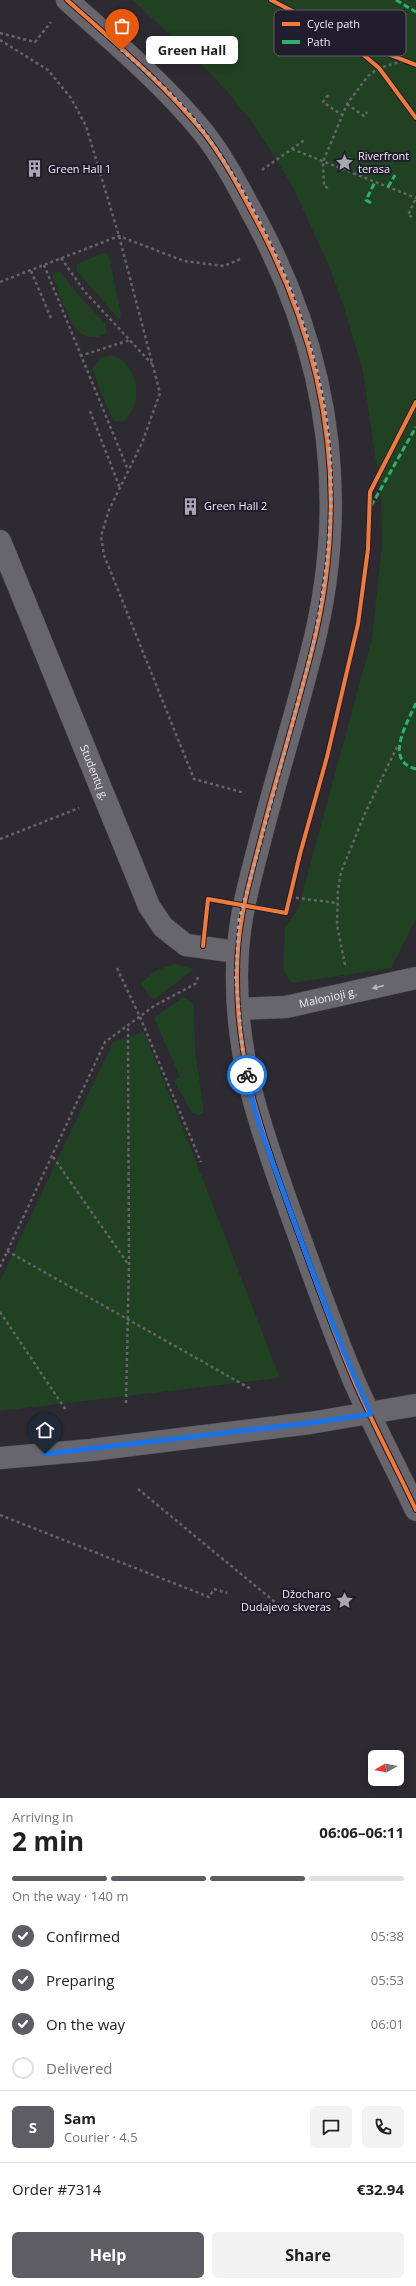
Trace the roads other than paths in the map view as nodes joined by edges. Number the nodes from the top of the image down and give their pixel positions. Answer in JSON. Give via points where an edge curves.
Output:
{"nodes":[{"id":1,"x":68,"y":1,"type":"edge"},
{"id":2,"x":0,"y":541,"type":"edge"},
{"id":3,"x":237,"y":952,"type":"junction"},
{"id":4,"x":416,"y":978,"type":"edge"},
{"id":5,"x":238,"y":1009,"type":"junction"},
{"id":6,"x":416,"y":1405,"type":"edge"},
{"id":7,"x":371,"y":1414,"type":"junction"},
{"id":8,"x":0,"y":1458,"type":"edge"},
{"id":9,"x":416,"y":1510,"type":"edge"}],
"edges":[{"from":1,"to":3,"type":"street","via":[[161,85],[206,135],[238,186],[286,278],[302,321],[314,363],[329,441],[331,526],[322,606],[239,921]]},
{"from":2,"to":3,"type":"street","name":"Studentų g.","via":[[149,906],[163,927],[186,945]]},
{"from":3,"to":5,"type":"street"},
{"from":4,"to":5,"type":"street","name":"Malonioji g.","one_way":true,"via":[[286,1007]]},
{"from":5,"to":7,"type":"street","via":[[248,1081],[260,1127],[353,1376]]},
{"from":6,"to":7,"type":"street"},
{"from":7,"to":8,"type":"street","via":[[91,1450]]},
{"from":7,"to":9,"type":"street"}]}
